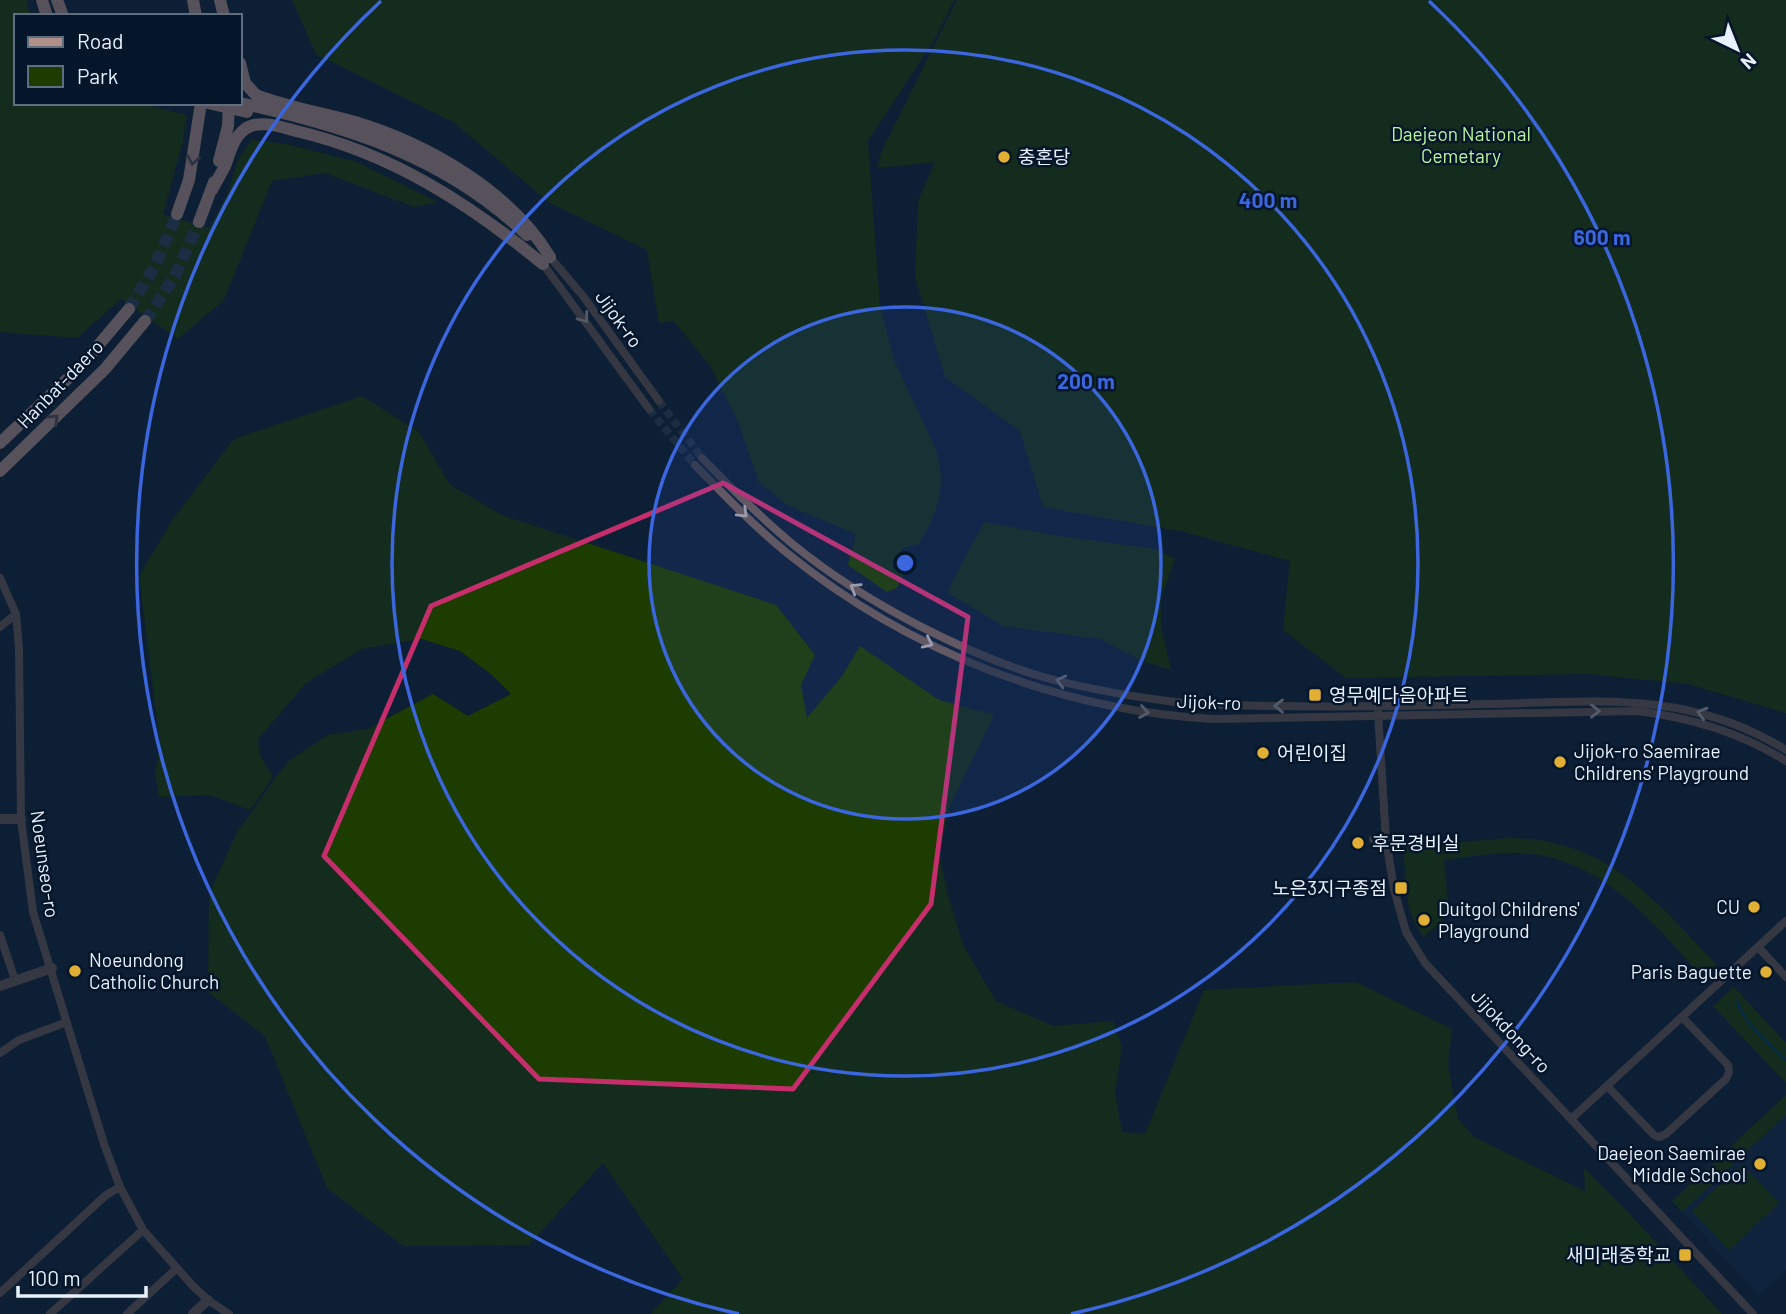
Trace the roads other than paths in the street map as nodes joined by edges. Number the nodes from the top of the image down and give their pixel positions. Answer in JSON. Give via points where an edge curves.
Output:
{"nodes":[{"id":1,"x":242,"y":70,"type":"edge"},
{"id":2,"x":201,"y":105,"type":"edge"},
{"id":3,"x":226,"y":105,"type":"edge"},
{"id":4,"x":229,"y":105,"type":"edge"},
{"id":5,"x":245,"y":107,"type":"edge"},
{"id":6,"x":212,"y":190,"type":"junction"},
{"id":7,"x":177,"y":214,"type":"tunnel mouth"},
{"id":8,"x":199,"y":222,"type":"tunnel mouth"},
{"id":9,"x":546,"y":260,"type":"junction"},
{"id":10,"x":129,"y":309,"type":"tunnel mouth"},
{"id":11,"x":145,"y":321,"type":"tunnel mouth"},
{"id":12,"x":659,"y":401,"type":"tunnel mouth"},
{"id":13,"x":649,"y":409,"type":"tunnel mouth"},
{"id":14,"x":0,"y":443,"type":"edge"},
{"id":15,"x":702,"y":458,"type":"tunnel mouth"},
{"id":16,"x":695,"y":465,"type":"tunnel mouth"},
{"id":17,"x":2,"y":471,"type":"edge"},
{"id":18,"x":0,"y":579,"type":"edge"},
{"id":19,"x":16,"y":614,"type":"junction"},
{"id":20,"x":0,"y":627,"type":"edge"},
{"id":21,"x":1378,"y":711,"type":"junction"},
{"id":22,"x":1786,"y":750,"type":"edge"},
{"id":23,"x":1786,"y":761,"type":"edge"},
{"id":24,"x":0,"y":819,"type":"edge"},
{"id":25,"x":21,"y":819,"type":"junction"},
{"id":26,"x":1373,"y":839,"type":"dead end"},
{"id":27,"x":1386,"y":840,"type":"junction"},
{"id":28,"x":1786,"y":921,"type":"edge"},
{"id":29,"x":0,"y":935,"type":"edge"},
{"id":30,"x":1758,"y":947,"type":"junction"},
{"id":31,"x":51,"y":968,"type":"junction"},
{"id":32,"x":1786,"y":977,"type":"edge"},
{"id":33,"x":15,"y":980,"type":"junction"},
{"id":34,"x":0,"y":986,"type":"edge"},
{"id":35,"x":1682,"y":1017,"type":"junction"},
{"id":36,"x":67,"y":1022,"type":"junction"},
{"id":37,"x":0,"y":1053,"type":"edge"},
{"id":38,"x":1607,"y":1086,"type":"junction"},
{"id":39,"x":1571,"y":1119,"type":"junction"},
{"id":40,"x":120,"y":1187,"type":"junction"},
{"id":41,"x":143,"y":1230,"type":"junction"},
{"id":42,"x":177,"y":1268,"type":"junction"},
{"id":43,"x":0,"y":1293,"type":"edge"},
{"id":44,"x":208,"y":1300,"type":"junction"},
{"id":45,"x":50,"y":1314,"type":"edge"},
{"id":46,"x":127,"y":1314,"type":"edge"},
{"id":47,"x":193,"y":1314,"type":"edge"},
{"id":48,"x":229,"y":1314,"type":"edge"},
{"id":49,"x":1753,"y":1314,"type":"edge"}],
"edges":[{"from":1,"to":9,"type":"main road","via":[[256,95],[358,123],[447,163],[490,190],[520,217],[539,239]]},
{"from":2,"to":7,"type":"main road","one_way":true,"via":[[189,180]]},
{"from":3,"to":5,"type":"main road","bridge":true},
{"from":4,"to":6,"type":"main road"},
{"from":5,"to":9,"type":"main road","via":[[368,144],[429,172],[475,200]]},
{"from":6,"to":8,"type":"main road"},
{"from":6,"to":9,"type":"main road","via":[[244,129],[256,124],[275,126],[365,150],[414,174]]},
{"from":9,"to":12,"type":"street","name":"Jijok-ro","via":[[583,296]]},
{"from":9,"to":13,"type":"street","name":"Jijok-ro","one_way":true},
{"from":10,"to":14,"type":"main road","name":"Hanbat-daero","via":[[80,367]]},
{"from":17,"to":11,"type":"main road","name":"Hanbat-daero","one_way":true,"via":[[105,369]]},
{"from":21,"to":15,"type":"street","name":"Jijok-ro","one_way":true,"via":[[1177,702],[1087,688],[1005,664],[966,649],[834,574],[764,520]]},
{"from":16,"to":21,"type":"street","name":"Jijok-ro","one_way":true,"via":[[756,526],[836,590],[915,637],[1001,675],[1107,706],[1173,717],[1271,719]]},
{"from":18,"to":19,"type":"street","name":"Noeunseo-ro"},
{"from":19,"to":20,"type":"street"},
{"from":19,"to":25,"type":"street","name":"Noeunseo-ro"},
{"from":22,"to":21,"type":"street","name":"Jijok-ro","one_way":true,"via":[[1762,735],[1694,710],[1638,702]]},
{"from":21,"to":23,"type":"street","name":"Jijok-ro","one_way":true,"via":[[1637,711],[1692,719],[1758,744]]},
{"from":21,"to":27,"type":"street","name":"Jijokdong-ro"},
{"from":24,"to":25,"type":"street"},
{"from":25,"to":31,"type":"street","name":"Noeunseo-ro","via":[[33,912]]},
{"from":26,"to":27,"type":"street"},
{"from":27,"to":39,"type":"street","name":"Jijokdong-ro","via":[[1399,914],[1425,963]]},
{"from":28,"to":30,"type":"street"},
{"from":29,"to":33,"type":"street"},
{"from":30,"to":32,"type":"street"},
{"from":30,"to":35,"type":"street"},
{"from":31,"to":33,"type":"street"},
{"from":31,"to":36,"type":"street","name":"Noeunseo-ro"},
{"from":33,"to":34,"type":"street"},
{"from":35,"to":38,"type":"street"},
{"from":35,"to":38,"type":"street","via":[[1728,1065],[1726,1079],[1659,1137]]},
{"from":36,"to":37,"type":"street","via":[[19,1040]]},
{"from":36,"to":40,"type":"street","name":"Noeunseo-ro"},
{"from":38,"to":39,"type":"street"},
{"from":39,"to":49,"type":"street","name":"Jijokdong-ro"},
{"from":40,"to":41,"type":"street","name":"Noeunseo-ro"},
{"from":40,"to":43,"type":"street"},
{"from":41,"to":42,"type":"street","name":"Noeunseo-ro"},
{"from":41,"to":45,"type":"street"},
{"from":42,"to":44,"type":"street","name":"Noeunseo-ro"},
{"from":42,"to":46,"type":"street"},
{"from":44,"to":47,"type":"street"},
{"from":44,"to":48,"type":"street","name":"Noeunseo-ro"}]}
